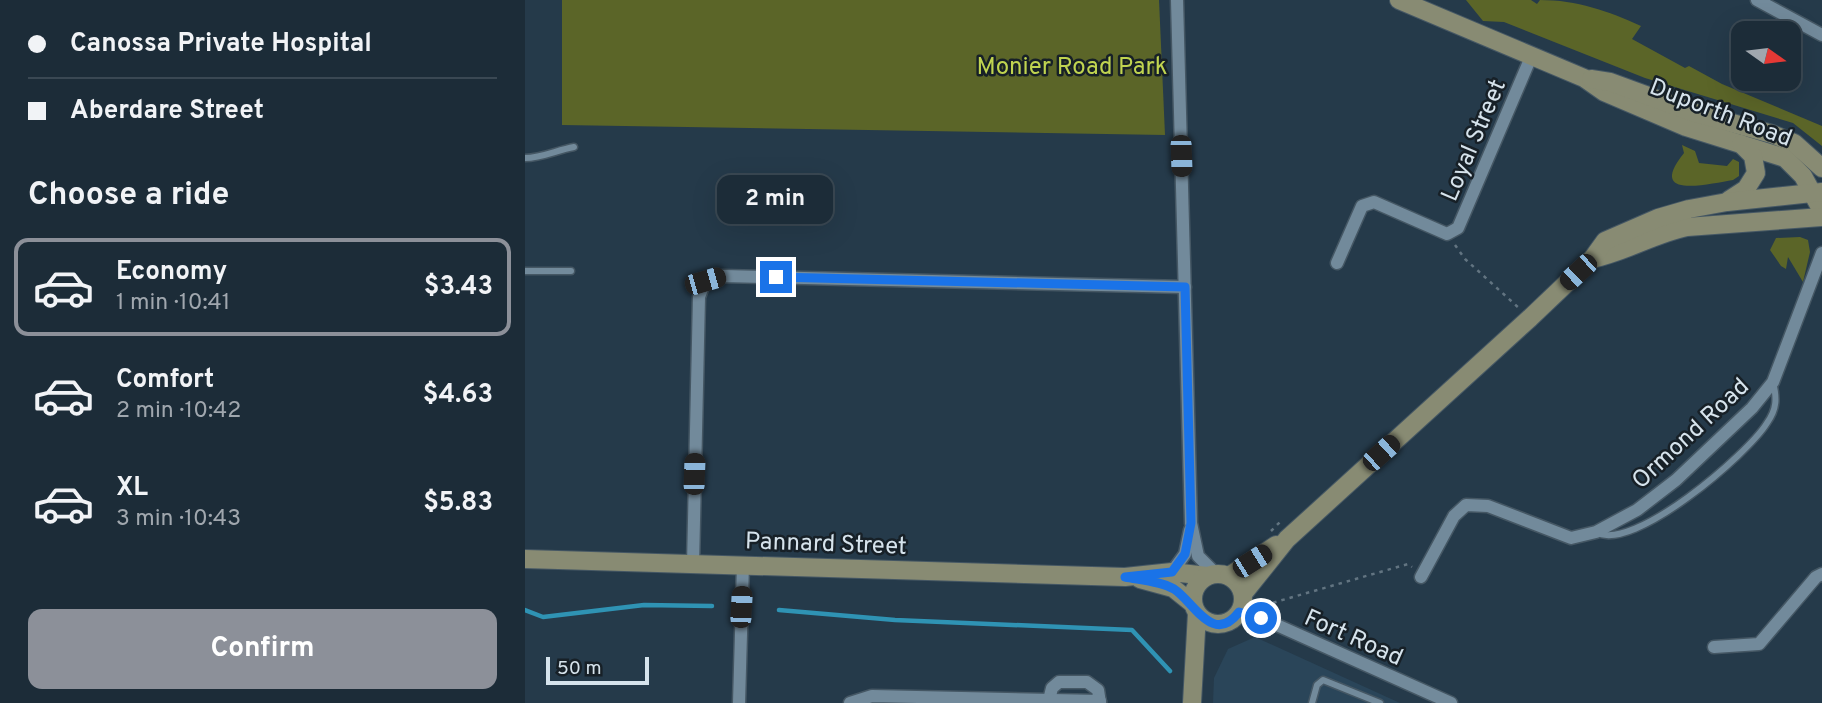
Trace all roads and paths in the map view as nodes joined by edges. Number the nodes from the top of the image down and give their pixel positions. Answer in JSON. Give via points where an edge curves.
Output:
{"nodes":[{"id":1,"x":1177,"y":0,"type":"edge"},
{"id":2,"x":1399,"y":0,"type":"edge"},
{"id":3,"x":1757,"y":0,"type":"edge"},
{"id":4,"x":1822,"y":35,"type":"edge"},
{"id":5,"x":1531,"y":57,"type":"junction"},
{"id":6,"x":1584,"y":78,"type":"junction"},
{"id":7,"x":1740,"y":143,"type":"junction"},
{"id":8,"x":573,"y":147,"type":"dead end"},
{"id":9,"x":525,"y":158,"type":"edge"},
{"id":10,"x":1822,"y":169,"type":"edge"},
{"id":11,"x":1816,"y":192,"type":"edge"},
{"id":12,"x":1727,"y":202,"type":"junction"},
{"id":13,"x":1822,"y":211,"type":"edge"},
{"id":14,"x":1822,"y":216,"type":"edge"},
{"id":15,"x":1447,"y":234,"type":"junction"},
{"id":16,"x":1822,"y":258,"type":"edge"},
{"id":17,"x":1592,"y":259,"type":"junction"},
{"id":18,"x":1337,"y":263,"type":"dead end"},
{"id":19,"x":525,"y":271,"type":"edge"},
{"id":20,"x":571,"y":271,"type":"dead end"},
{"id":21,"x":1185,"y":287,"type":"junction"},
{"id":22,"x":1530,"y":318,"type":"junction"},
{"id":23,"x":1773,"y":383,"type":"junction"},
{"id":24,"x":1191,"y":523,"type":"junction"},
{"id":25,"x":1596,"y":532,"type":"junction"},
{"id":26,"x":1287,"y":539,"type":"junction"},
{"id":27,"x":525,"y":559,"type":"edge"},
{"id":28,"x":743,"y":564,"type":"junction"},
{"id":29,"x":693,"y":565,"type":"junction"},
{"id":30,"x":1172,"y":572,"type":"junction"},
{"id":31,"x":1822,"y":574,"type":"edge"},
{"id":32,"x":1217,"y":575,"type":"junction"},
{"id":33,"x":1125,"y":577,"type":"junction"},
{"id":34,"x":1421,"y":577,"type":"joint"},
{"id":35,"x":1243,"y":594,"type":"junction"},
{"id":36,"x":1265,"y":606,"type":"dead end"},
{"id":37,"x":1195,"y":609,"type":"junction"},
{"id":38,"x":1239,"y":612,"type":"junction"},
{"id":39,"x":1213,"y":624,"type":"junction"},
{"id":40,"x":1714,"y":648,"type":"dead end"},
{"id":41,"x":1193,"y":670,"type":"junction"},
{"id":42,"x":1049,"y":700,"type":"junction"},
{"id":43,"x":1100,"y":702,"type":"edge"},
{"id":44,"x":739,"y":703,"type":"edge"},
{"id":45,"x":850,"y":703,"type":"edge"},
{"id":46,"x":1192,"y":703,"type":"edge"},
{"id":47,"x":1312,"y":703,"type":"edge"},
{"id":48,"x":1380,"y":703,"type":"edge"},
{"id":49,"x":1451,"y":703,"type":"edge"}],
"edges":[{"from":1,"to":21,"type":"street"},
{"from":2,"to":5,"type":"main road","name":"Duporth Road"},
{"from":3,"to":4,"type":"street"},
{"from":5,"to":6,"type":"main road","name":"Duporth Road"},
{"from":5,"to":15,"type":"street","name":"Loyal Street","via":[[1458,228]]},
{"from":6,"to":7,"type":"main road","name":"Duporth Road","via":[[1604,92],[1686,127]]},
{"from":6,"to":10,"type":"main road","name":"Duporth Road","via":[[1610,82],[1692,112],[1772,134],[1794,143]]},
{"from":7,"to":11,"type":"main road","name":"Duporth Road","via":[[1785,158]]},
{"from":7,"to":12,"type":"main road","via":[[1753,156],[1756,173],[1746,189]]},
{"from":8,"to":9,"type":"lane"},
{"from":11,"to":12,"type":"main road"},
{"from":11,"to":13,"type":"main road","name":"Duporth Road"},
{"from":12,"to":17,"type":"main road","via":[[1633,227],[1605,241]]},
{"from":14,"to":17,"type":"main road","via":[[1687,227]]},
{"from":15,"to":18,"type":"street","via":[[1374,202],[1363,206]]},
{"from":15,"to":22,"type":"path","via":[[1465,259]]},
{"from":16,"to":23,"type":"street","name":"Ormond Road"},
{"from":17,"to":22,"type":"main road"},
{"from":19,"to":20,"type":"lane"},
{"from":21,"to":24,"type":"street"},
{"from":21,"to":29,"type":"street","via":[[723,276],[705,281],[699,297]]},
{"from":22,"to":26,"type":"main road"},
{"from":23,"to":25,"type":"street","name":"Ormond Road","via":[[1676,480],[1637,510]]},
{"from":23,"to":25,"type":"lane","name":"Ormond Road","via":[[1778,400],[1768,423],[1730,461],[1646,527],[1620,536]]},
{"from":24,"to":30,"type":"street","via":[[1185,554]]},
{"from":24,"to":32,"type":"street","via":[[1198,556]]},
{"from":25,"to":34,"type":"street","name":"Ormond Road","via":[[1571,538],[1488,506],[1466,505],[1454,516]]},
{"from":26,"to":32,"type":"main road"},
{"from":26,"to":35,"type":"main road"},
{"from":27,"to":29,"type":"main road","name":"Pannard Street"},
{"from":28,"to":29,"type":"main road","name":"Pannard Street"},
{"from":28,"to":33,"type":"main road","name":"Pannard Street"},
{"from":28,"to":44,"type":"street"},
{"from":30,"to":32,"type":"main road","name":"Pannard Street"},
{"from":30,"to":33,"type":"main road","name":"Pannard Street"},
{"from":31,"to":40,"type":"street","via":[[1759,644]]},
{"from":32,"to":35,"type":"main road","via":[[1239,585]]},
{"from":32,"to":37,"type":"main road","via":[[1194,590]]},
{"from":33,"to":37,"type":"main road","name":"Pannard Street","via":[[1173,589]]},
{"from":34,"to":36,"type":"path","via":[[1408,564]]},
{"from":35,"to":38,"type":"main road"},
{"from":37,"to":39,"type":"main road"},
{"from":37,"to":41,"type":"main road"},
{"from":38,"to":39,"type":"main road","via":[[1225,623]]},
{"from":38,"to":49,"type":"street","name":"Fort Road"},
{"from":39,"to":41,"type":"main road"},
{"from":41,"to":46,"type":"main road"},
{"from":42,"to":43,"type":"street"},
{"from":42,"to":43,"type":"street","via":[[1059,681],[1094,685]]},
{"from":42,"to":45,"type":"street","via":[[873,696]]},
{"from":47,"to":48,"type":"lane","via":[[1323,680]]}]}
